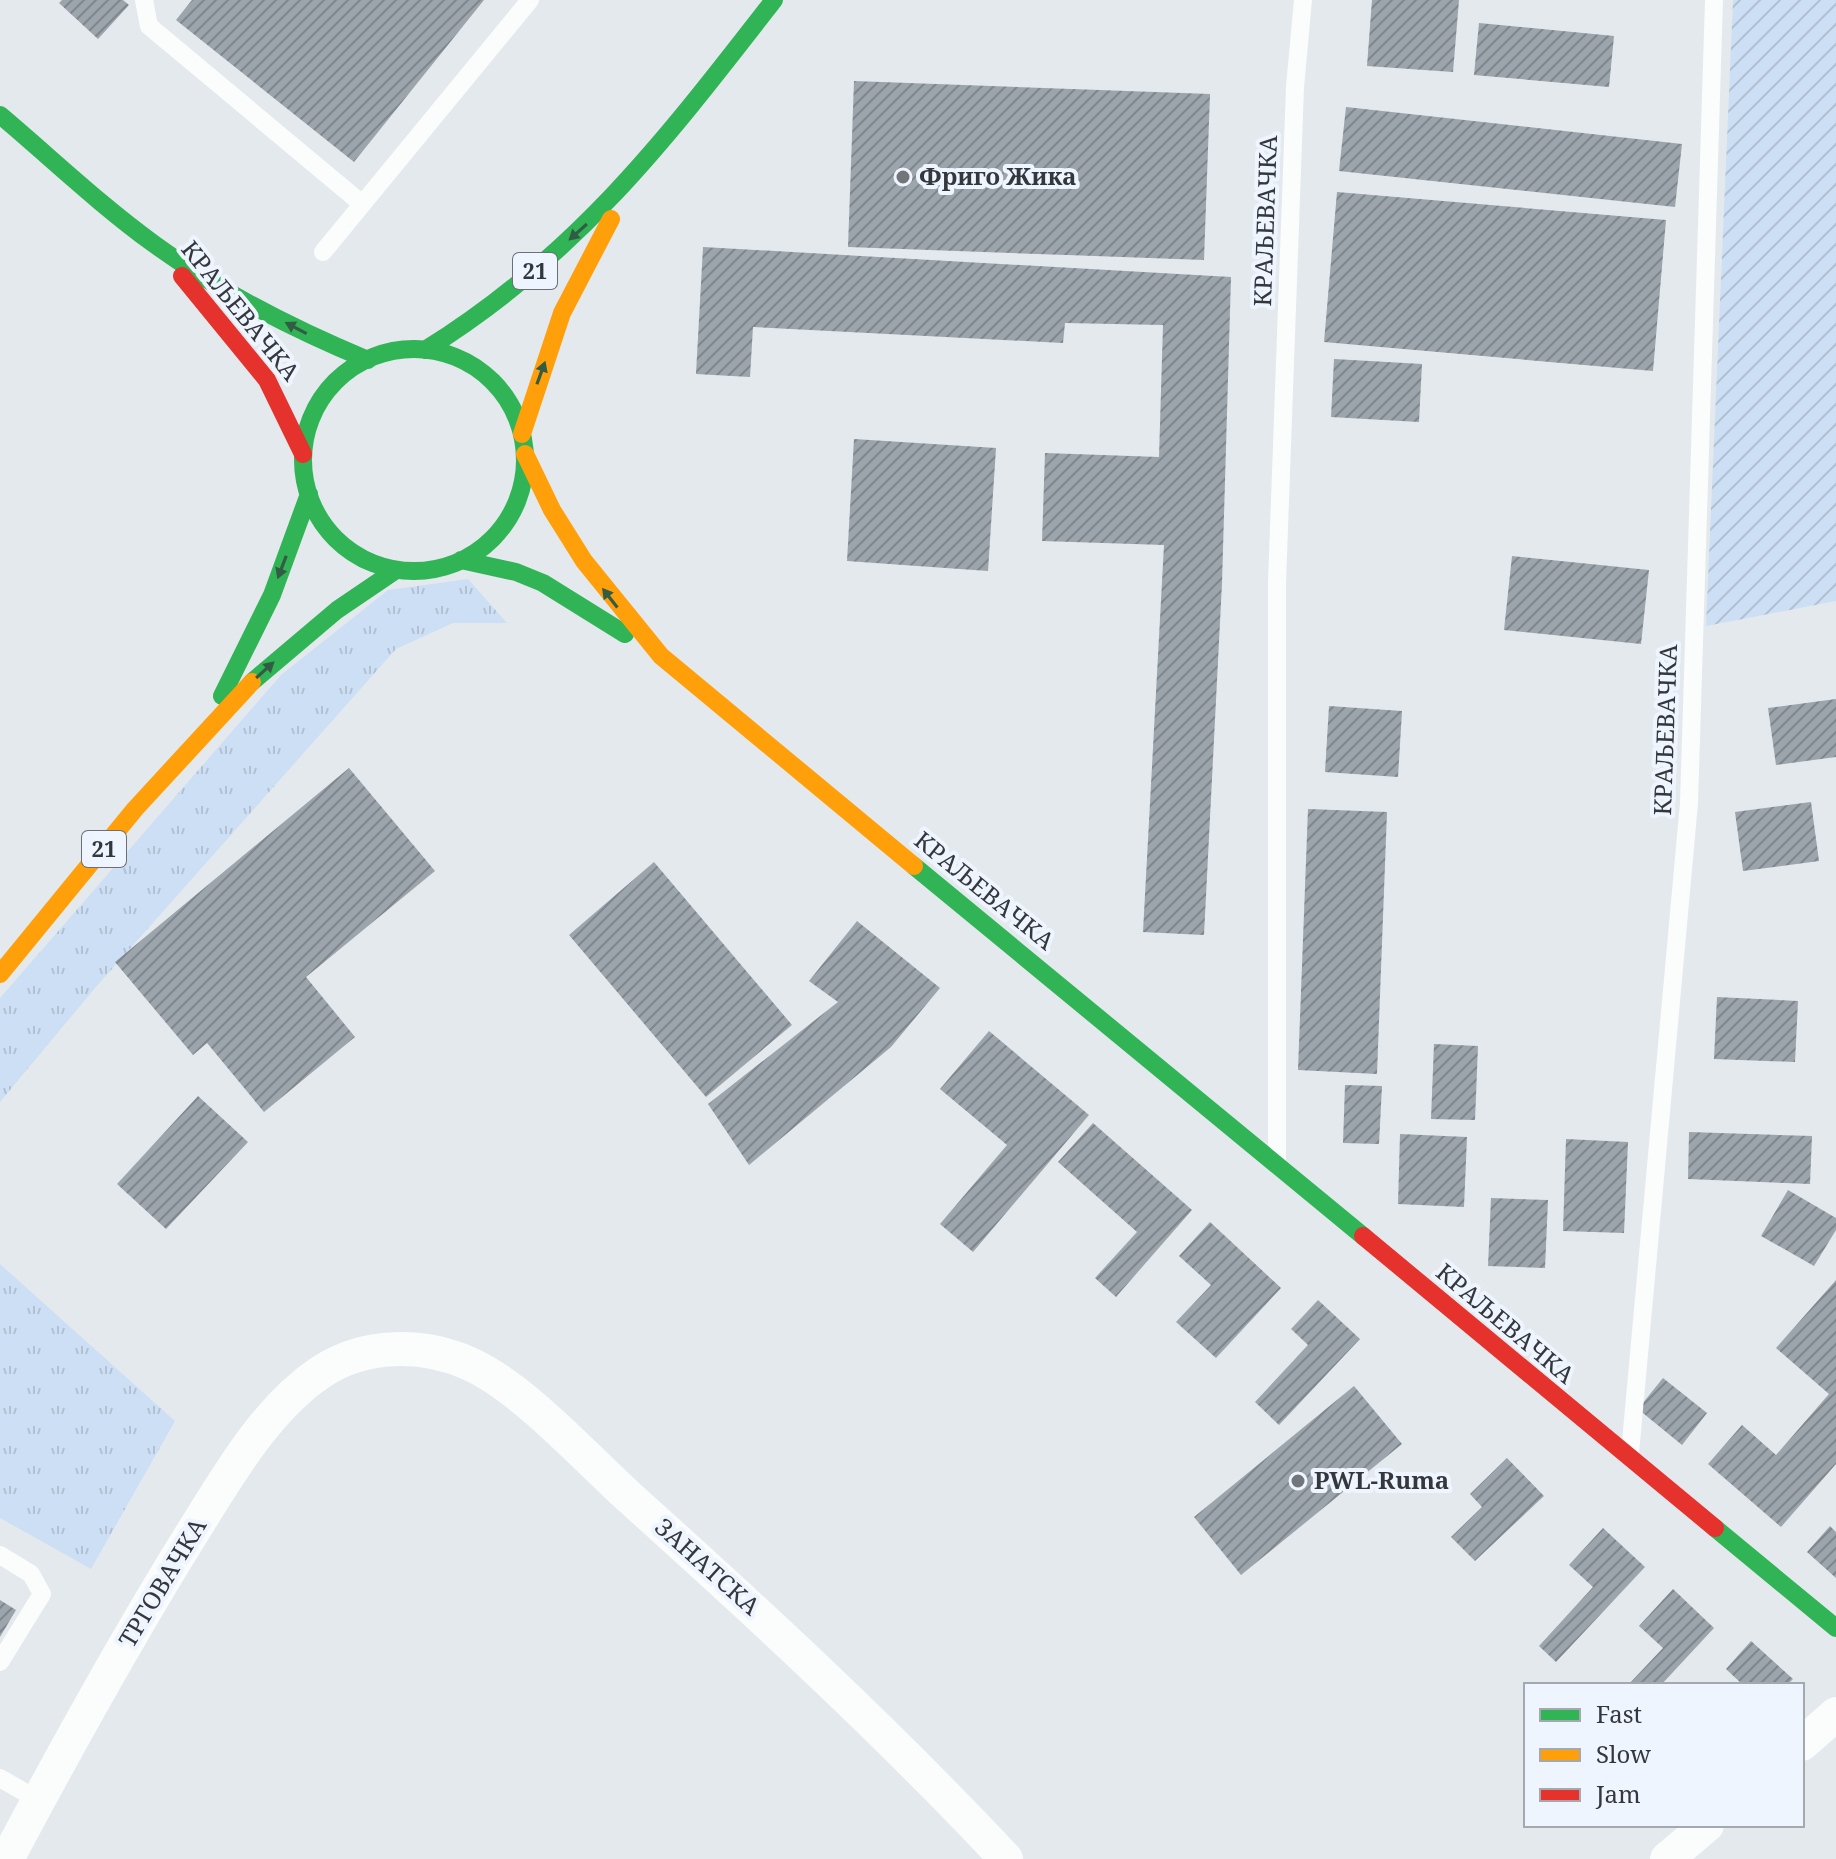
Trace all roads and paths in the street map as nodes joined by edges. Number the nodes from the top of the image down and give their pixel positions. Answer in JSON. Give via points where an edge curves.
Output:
{"nodes":[{"id":1,"x":144,"y":0,"type":"edge"},
{"id":2,"x":530,"y":0,"type":"edge"},
{"id":3,"x":774,"y":0,"type":"edge"},
{"id":4,"x":1303,"y":0,"type":"edge"},
{"id":5,"x":1714,"y":0,"type":"edge"},
{"id":6,"x":0,"y":115,"type":"edge"},
{"id":7,"x":634,"y":179,"type":"junction"},
{"id":8,"x":361,"y":203,"type":"junction"},
{"id":9,"x":154,"y":244,"type":"junction"},
{"id":10,"x":323,"y":252,"type":"dead end"},
{"id":11,"x":425,"y":350,"type":"junction"},
{"id":12,"x":368,"y":360,"type":"junction"},
{"id":13,"x":522,"y":434,"type":"junction"},
{"id":14,"x":303,"y":454,"type":"junction"},
{"id":15,"x":525,"y":454,"type":"junction"},
{"id":16,"x":309,"y":494,"type":"junction"},
{"id":17,"x":461,"y":560,"type":"junction"},
{"id":18,"x":396,"y":570,"type":"junction"},
{"id":19,"x":661,"y":656,"type":"junction"},
{"id":20,"x":209,"y":723,"type":"junction"},
{"id":21,"x":0,"y":974,"type":"edge"},
{"id":22,"x":1277,"y":1164,"type":"junction"},
{"id":23,"x":368,"y":1352,"type":"joint"},
{"id":24,"x":1630,"y":1460,"type":"junction"},
{"id":25,"x":0,"y":1555,"type":"edge"},
{"id":26,"x":1836,"y":1628,"type":"edge"},
{"id":27,"x":0,"y":1662,"type":"edge"},
{"id":28,"x":1836,"y":1714,"type":"edge"},
{"id":29,"x":1804,"y":1742,"type":"edge"},
{"id":30,"x":0,"y":1778,"type":"edge"},
{"id":31,"x":38,"y":1800,"type":"junction"},
{"id":32,"x":1705,"y":1827,"type":"edge"},
{"id":33,"x":7,"y":1859,"type":"edge"},
{"id":34,"x":1006,"y":1859,"type":"edge"},
{"id":35,"x":1667,"y":1859,"type":"edge"}],
"edges":[{"from":1,"to":8,"type":"lane","via":[[149,26]]},
{"from":2,"to":8,"type":"lane"},
{"from":3,"to":7,"type":"main road","number":"21"},
{"from":4,"to":22,"type":"lane","name":"КРАЉЕВАЧКА","via":[[1295,87],[1277,583]]},
{"from":5,"to":24,"type":"lane","name":"КРАЉЕВАЧКА","via":[[1689,803]]},
{"from":6,"to":9,"type":"main road","name":"КРАЉЕВАЧКА"},
{"from":7,"to":11,"type":"main road","number":"21","one_way":true,"via":[[485,314]]},
{"from":13,"to":7,"type":"main road","number":"21","one_way":true,"via":[[562,313]]},
{"from":8,"to":10,"type":"lane"},
{"from":12,"to":9,"type":"main road","name":"КРАЉЕВАЧКА","one_way":true,"via":[[257,308]]},
{"from":9,"to":14,"type":"main road","name":"КРАЉЕВАЧКА","via":[[274,387]]},
{"from":11,"to":12,"type":"main road","number":"21"},
{"from":11,"to":13,"type":"main road","number":"21","via":[[462,361],[494,383]]},
{"from":12,"to":14,"type":"main road","number":"21","via":[[323,398]]},
{"from":13,"to":15,"type":"main road","number":"21"},
{"from":14,"to":16,"type":"main road","number":"21"},
{"from":15,"to":17,"type":"main road","number":"21","via":[[513,511],[488,543]]},
{"from":19,"to":15,"type":"main road","name":"КРАЉЕВАЧКА","one_way":true,"via":[[566,539]]},
{"from":16,"to":18,"type":"main road","number":"21","via":[[342,544]]},
{"from":16,"to":20,"type":"main road","number":"21","one_way":true,"via":[[272,595]]},
{"from":17,"to":18,"type":"main road","number":"21","via":[[435,569]]},
{"from":17,"to":19,"type":"main road","name":"КРАЉЕВАЧКА","via":[[543,583]]},
{"from":20,"to":18,"type":"main road","number":"21","one_way":true,"via":[[308,631]]},
{"from":19,"to":22,"type":"main road","name":"КРАЉЕВАЧКА"},
{"from":20,"to":21,"type":"main road","number":"21"},
{"from":22,"to":24,"type":"main road","name":"КРАЉЕВАЧКА"},
{"from":23,"to":31,"type":"street","name":"ТРГОВАЧКА","via":[[324,1370],[302,1386],[247,1451],[138,1620]]},
{"from":23,"to":34,"type":"street","name":"ЗАНАТСКА","via":[[402,1348],[450,1356],[485,1372],[536,1412],[794,1646]]},
{"from":24,"to":26,"type":"main road","name":"КРАЉЕВАЧКА"},
{"from":25,"to":27,"type":"lane","via":[[31,1574],[42,1594]]},
{"from":28,"to":29,"type":"street"},
{"from":30,"to":31,"type":"lane"},
{"from":31,"to":33,"type":"street","name":"ТРГОВАЧКА"},
{"from":32,"to":35,"type":"street"}]}
